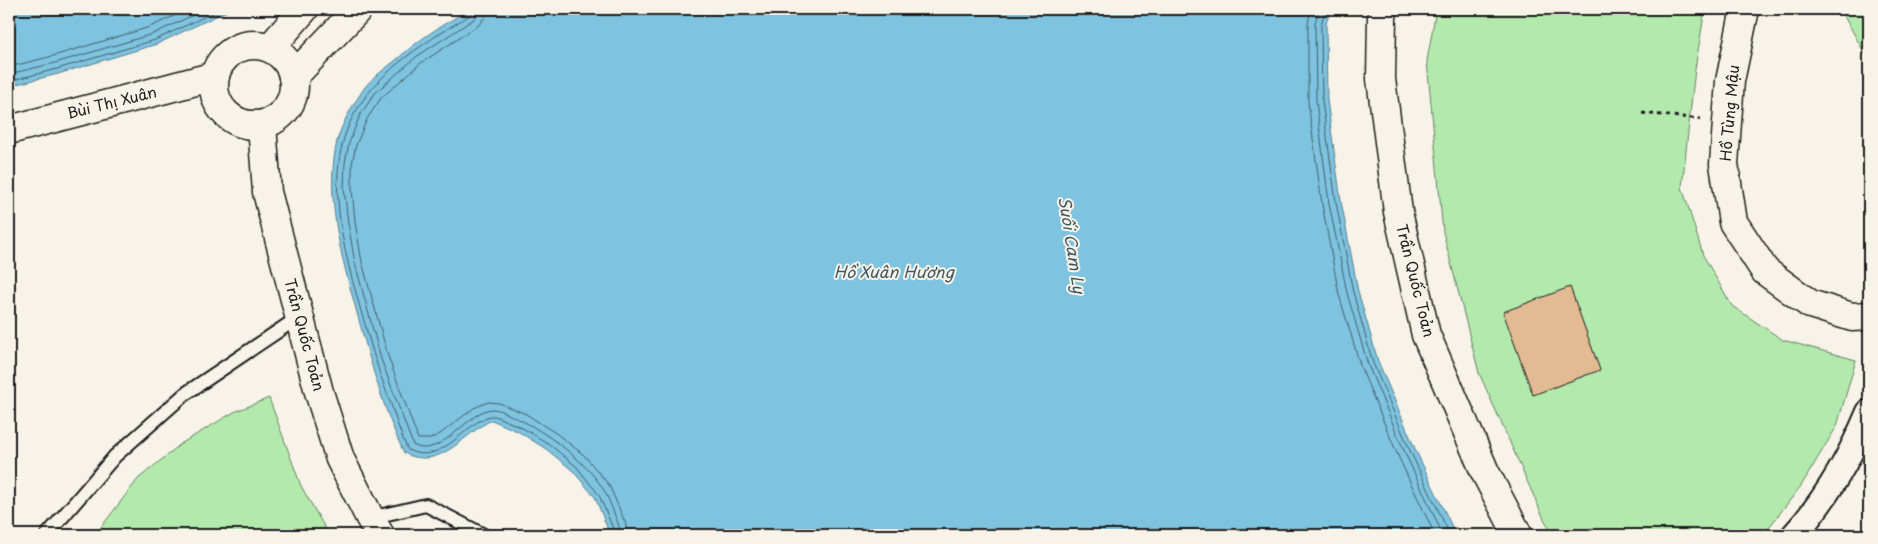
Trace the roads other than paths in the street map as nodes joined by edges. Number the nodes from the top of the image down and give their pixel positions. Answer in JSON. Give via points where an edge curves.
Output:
{"nodes":[{"id":1,"x":304,"y":9,"type":"edge"},
{"id":2,"x":358,"y":9,"type":"edge"},
{"id":3,"x":1384,"y":9,"type":"edge"},
{"id":4,"x":1745,"y":9,"type":"edge"},
{"id":5,"x":270,"y":48,"type":"junction"},
{"id":6,"x":215,"y":76,"type":"junction"},
{"id":7,"x":293,"y":77,"type":"junction"},
{"id":8,"x":262,"y":125,"type":"junction"},
{"id":9,"x":9,"y":130,"type":"edge"},
{"id":10,"x":1869,"y":316,"type":"edge"},
{"id":11,"x":299,"y":317,"type":"junction"},
{"id":12,"x":1869,"y":412,"type":"edge"},
{"id":13,"x":375,"y":527,"type":"edge"},
{"id":14,"x":47,"y":535,"type":"edge"},
{"id":15,"x":484,"y":535,"type":"edge"},
{"id":16,"x":1518,"y":535,"type":"edge"},
{"id":17,"x":1794,"y":535,"type":"edge"}],
"edges":[{"from":1,"to":5,"type":"main road"},
{"from":2,"to":7,"type":"main road"},
{"from":3,"to":16,"type":"main road","name":"Trần Quốc Toản","via":[[1381,80],[1397,203],[1426,335],[1485,472]]},
{"from":4,"to":10,"type":"main road","name":"Hồ Tùng Mậu","via":[[1730,81],[1724,164],[1733,222],[1765,271],[1810,304],[1852,317]]},
{"from":5,"to":6,"type":"main road","via":[[256,45],[230,53]]},
{"from":5,"to":7,"type":"main road","via":[[288,64]]},
{"from":6,"to":8,"type":"main road","via":[[217,100],[224,111],[248,125]]},
{"from":6,"to":9,"type":"main road","name":"Bùi Thị Xuân"},
{"from":7,"to":8,"type":"main road","via":[[294,91],[290,104],[281,115]]},
{"from":8,"to":11,"type":"main road","name":"Trần Quốc Toản","via":[[267,192]]},
{"from":11,"to":13,"type":"main road","name":"Trần Quốc Toản","via":[[340,458]]},
{"from":11,"to":14,"type":"lane","via":[[185,394],[115,456]]},
{"from":12,"to":17,"type":"street","via":[[1838,473],[1813,514]]},
{"from":13,"to":15,"type":"lane","via":[[426,505]]}]}
